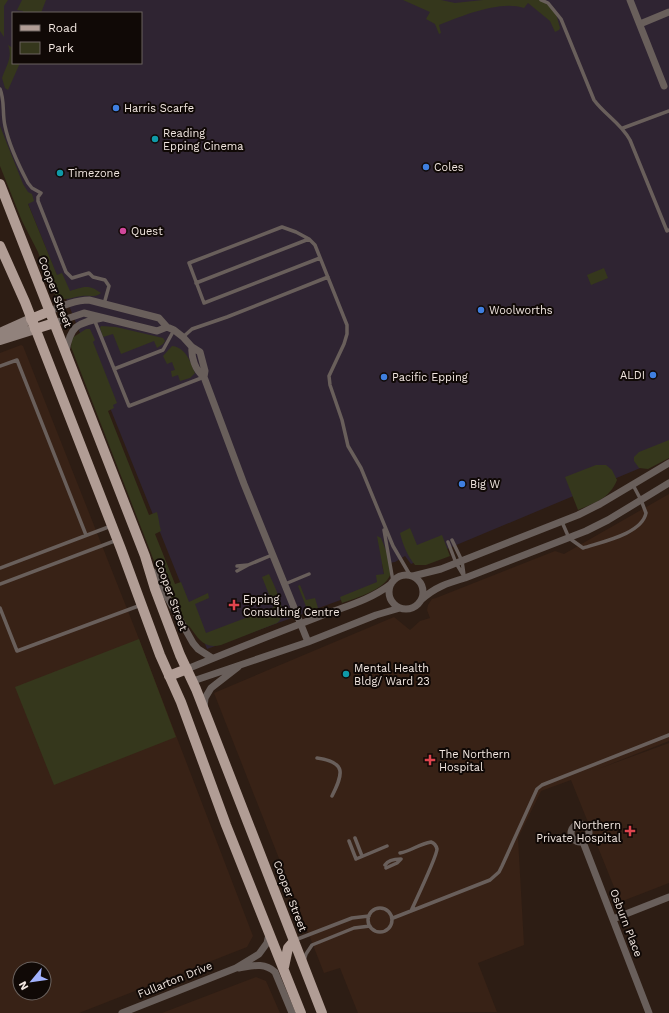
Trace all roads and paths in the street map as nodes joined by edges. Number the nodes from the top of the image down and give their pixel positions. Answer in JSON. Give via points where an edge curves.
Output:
{"nodes":[{"id":1,"x":541,"y":0,"type":"edge"},
{"id":2,"x":630,"y":0,"type":"edge"},
{"id":3,"x":669,"y":12,"type":"edge"},
{"id":4,"x":640,"y":24,"type":"junction"},
{"id":5,"x":664,"y":86,"type":"dead end"},
{"id":6,"x":0,"y":89,"type":"edge"},
{"id":7,"x":669,"y":111,"type":"edge"},
{"id":8,"x":623,"y":128,"type":"junction"},
{"id":9,"x":0,"y":184,"type":"edge"},
{"id":10,"x":669,"y":230,"type":"edge"},
{"id":11,"x":309,"y":239,"type":"junction"},
{"id":12,"x":0,"y":246,"type":"edge"},
{"id":13,"x":320,"y":258,"type":"junction"},
{"id":14,"x":328,"y":278,"type":"junction"},
{"id":15,"x":196,"y":283,"type":"junction"},
{"id":16,"x":104,"y":304,"type":"junction"},
{"id":17,"x":50,"y":311,"type":"junction"},
{"id":18,"x":93,"y":317,"type":"junction"},
{"id":19,"x":54,"y":323,"type":"junction"},
{"id":20,"x":33,"y":324,"type":"junction"},
{"id":21,"x":170,"y":328,"type":"junction"},
{"id":22,"x":0,"y":333,"type":"edge"},
{"id":23,"x":183,"y":337,"type":"junction"},
{"id":24,"x":0,"y":340,"type":"edge"},
{"id":25,"x":65,"y":353,"type":"junction"},
{"id":26,"x":0,"y":366,"type":"edge"},
{"id":27,"x":114,"y":369,"type":"junction"},
{"id":28,"x":204,"y":377,"type":"junction"},
{"id":29,"x":669,"y":463,"type":"edge"},
{"id":30,"x":669,"y":484,"type":"edge"},
{"id":31,"x":632,"y":485,"type":"junction"},
{"id":32,"x":641,"y":500,"type":"junction"},
{"id":33,"x":562,"y":522,"type":"junction"},
{"id":34,"x":383,"y":523,"type":"junction"},
{"id":35,"x":111,"y":525,"type":"junction"},
{"id":36,"x":86,"y":535,"type":"junction"},
{"id":37,"x":569,"y":538,"type":"junction"},
{"id":38,"x":117,"y":540,"type":"junction"},
{"id":39,"x":450,"y":541,"type":"dead end"},
{"id":40,"x":272,"y":555,"type":"junction"},
{"id":41,"x":145,"y":556,"type":"junction"},
{"id":42,"x":459,"y":562,"type":"junction"},
{"id":43,"x":248,"y":565,"type":"junction"},
{"id":44,"x":237,"y":566,"type":"dead end"},
{"id":45,"x":0,"y":568,"type":"edge"},
{"id":46,"x":238,"y":571,"type":"dead end"},
{"id":47,"x":309,"y":574,"type":"dead end"},
{"id":48,"x":411,"y":575,"type":"junction"},
{"id":49,"x":465,"y":578,"type":"junction"},
{"id":50,"x":392,"y":582,"type":"junction"},
{"id":51,"x":0,"y":584,"type":"edge"},
{"id":52,"x":285,"y":584,"type":"junction"},
{"id":53,"x":422,"y":600,"type":"junction"},
{"id":54,"x":141,"y":605,"type":"junction"},
{"id":55,"x":0,"y":608,"type":"edge"},
{"id":56,"x":400,"y":608,"type":"junction"},
{"id":57,"x":301,"y":624,"type":"junction"},
{"id":58,"x":308,"y":642,"type":"junction"},
{"id":59,"x":212,"y":658,"type":"junction"},
{"id":60,"x":243,"y":664,"type":"junction"},
{"id":61,"x":187,"y":668,"type":"junction"},
{"id":62,"x":169,"y":676,"type":"junction"},
{"id":63,"x":193,"y":681,"type":"junction"},
{"id":64,"x":176,"y":688,"type":"junction"},
{"id":65,"x":204,"y":710,"type":"junction"},
{"id":66,"x":669,"y":736,"type":"edge"},
{"id":67,"x":318,"y":758,"type":"dead end"},
{"id":68,"x":332,"y":796,"type":"dead end"},
{"id":69,"x":355,"y":838,"type":"dead end"},
{"id":70,"x":349,"y":841,"type":"dead end"},
{"id":71,"x":583,"y":842,"type":"dead end"},
{"id":72,"x":387,"y":846,"type":"dead end"},
{"id":73,"x":400,"y":853,"type":"dead end"},
{"id":74,"x":362,"y":856,"type":"junction"},
{"id":75,"x":669,"y":897,"type":"edge"},
{"id":76,"x":411,"y":911,"type":"junction"},
{"id":77,"x":368,"y":916,"type":"junction"},
{"id":78,"x":393,"y":918,"type":"junction"},
{"id":79,"x":613,"y":919,"type":"junction"},
{"id":80,"x":370,"y":926,"type":"junction"},
{"id":81,"x":270,"y":933,"type":"junction"},
{"id":82,"x":294,"y":941,"type":"junction"},
{"id":83,"x":303,"y":962,"type":"junction"},
{"id":84,"x":236,"y":968,"type":"junction"},
{"id":85,"x":284,"y":969,"type":"junction"},
{"id":86,"x":122,"y":1013,"type":"edge"},
{"id":87,"x":292,"y":1013,"type":"edge"},
{"id":88,"x":301,"y":1013,"type":"edge"},
{"id":89,"x":322,"y":1013,"type":"edge"},
{"id":90,"x":648,"y":1013,"type":"edge"}],
"edges":[{"from":1,"to":8,"type":"lane","via":[[548,3],[561,19],[594,100]]},
{"from":2,"to":4,"type":"street"},
{"from":3,"to":4,"type":"street"},
{"from":4,"to":5,"type":"street"},
{"from":6,"to":16,"type":"lane","via":[[7,135],[28,183],[41,193],[38,201],[66,272],[72,278],[89,273],[93,277],[105,280],[109,286]]},
{"from":7,"to":8,"type":"lane"},
{"from":8,"to":10,"type":"lane","via":[[634,147],[667,231]]},
{"from":9,"to":17,"type":"main road","name":"Cooper Street"},
{"from":11,"to":13,"type":"lane","via":[[315,245]]},
{"from":11,"to":15,"type":"lane"},
{"from":11,"to":15,"type":"lane","via":[[282,227],[189,263]]},
{"from":12,"to":20,"type":"main road"},
{"from":13,"to":14,"type":"lane"},
{"from":13,"to":15,"type":"lane","via":[[204,303]]},
{"from":14,"to":23,"type":"lane","via":[[192,329]]},
{"from":14,"to":34,"type":"lane","via":[[348,329],[329,376],[330,385],[346,441],[361,468]]},
{"from":16,"to":17,"type":"street","via":[[82,300]]},
{"from":16,"to":21,"type":"street","via":[[159,318]]},
{"from":17,"to":19,"type":"main road","name":"Cooper Street"},
{"from":17,"to":20,"type":"main road"},
{"from":18,"to":19,"type":"street","via":[[84,313]]},
{"from":18,"to":21,"type":"street","via":[[158,331]]},
{"from":18,"to":25,"type":"street","via":[[72,330]]},
{"from":18,"to":27,"type":"lane"},
{"from":19,"to":20,"type":"main road"},
{"from":19,"to":25,"type":"main road","name":"Cooper Street"},
{"from":20,"to":22,"type":"street"},
{"from":20,"to":24,"type":"street"},
{"from":20,"to":35,"type":"main road"},
{"from":21,"to":23,"type":"street"},
{"from":21,"to":27,"type":"lane","via":[[163,350]]},
{"from":23,"to":28,"type":"street","via":[[192,347],[191,355],[199,373]]},
{"from":25,"to":41,"type":"main road","name":"Cooper Street"},
{"from":26,"to":36,"type":"lane","via":[[17,360]]},
{"from":27,"to":28,"type":"lane","via":[[129,406]]},
{"from":28,"to":40,"type":"street"},
{"from":29,"to":31,"type":"street"},
{"from":30,"to":32,"type":"street"},
{"from":31,"to":32,"type":"lane"},
{"from":31,"to":33,"type":"street"},
{"from":32,"to":37,"type":"street","via":[[608,520]]},
{"from":32,"to":37,"type":"lane","via":[[646,516],[626,534],[583,548]]},
{"from":33,"to":37,"type":"lane"},
{"from":33,"to":42,"type":"street"},
{"from":34,"to":48,"type":"lane","via":[[393,546]]},
{"from":34,"to":50,"type":"lane"},
{"from":35,"to":36,"type":"lane"},
{"from":35,"to":38,"type":"main road"},
{"from":36,"to":45,"type":"lane"},
{"from":37,"to":49,"type":"street"},
{"from":38,"to":51,"type":"lane"},
{"from":38,"to":54,"type":"main road"},
{"from":39,"to":42,"type":"lane"},
{"from":40,"to":43,"type":"lane"},
{"from":40,"to":52,"type":"street"},
{"from":41,"to":59,"type":"street","via":[[187,634],[198,649]]},
{"from":41,"to":61,"type":"main road","name":"Cooper Street","via":[[155,589]]},
{"from":42,"to":48,"type":"street","via":[[428,573]]},
{"from":42,"to":49,"type":"lane"},
{"from":43,"to":44,"type":"lane"},
{"from":43,"to":46,"type":"lane"},
{"from":47,"to":52,"type":"lane"},
{"from":48,"to":50,"type":"street","via":[[401,575]]},
{"from":48,"to":53,"type":"street","via":[[421,583]]},
{"from":49,"to":53,"type":"street","via":[[438,587]]},
{"from":50,"to":56,"type":"street","via":[[389,589],[390,598]]},
{"from":50,"to":57,"type":"street","via":[[362,602]]},
{"from":52,"to":57,"type":"street"},
{"from":53,"to":56,"type":"street","via":[[412,608]]},
{"from":54,"to":55,"type":"lane","via":[[16,651]]},
{"from":54,"to":62,"type":"main road"},
{"from":56,"to":58,"type":"street"},
{"from":57,"to":58,"type":"street"},
{"from":57,"to":59,"type":"street"},
{"from":58,"to":60,"type":"street"},
{"from":59,"to":61,"type":"street"},
{"from":60,"to":63,"type":"street"},
{"from":60,"to":65,"type":"street","via":[[211,688],[205,698]]},
{"from":61,"to":62,"type":"main road"},
{"from":61,"to":63,"type":"main road","name":"Cooper Street"},
{"from":62,"to":64,"type":"main road"},
{"from":63,"to":64,"type":"main road"},
{"from":63,"to":65,"type":"main road","name":"Cooper Street"},
{"from":64,"to":81,"type":"main road","via":[[226,825]]},
{"from":65,"to":82,"type":"main road","name":"Cooper Street"},
{"from":66,"to":76,"type":"lane","via":[[542,784],[537,789],[495,877]]},
{"from":67,"to":68,"type":"lane","via":[[336,763],[339,768],[341,778]]},
{"from":69,"to":74,"type":"lane"},
{"from":70,"to":74,"type":"lane","via":[[356,859]]},
{"from":71,"to":79,"type":"street","name":"Osburn Place"},
{"from":72,"to":74,"type":"lane"},
{"from":73,"to":76,"type":"lane","via":[[431,842],[437,848]]},
{"from":75,"to":79,"type":"street"},
{"from":76,"to":78,"type":"lane"},
{"from":77,"to":78,"type":"lane","via":[[373,910],[381,908],[388,910]]},
{"from":77,"to":80,"type":"lane"},
{"from":77,"to":82,"type":"lane","via":[[352,918]]},
{"from":78,"to":80,"type":"lane","via":[[392,925],[383,932],[375,931]]},
{"from":79,"to":90,"type":"street","name":"Osburn Place"},
{"from":80,"to":83,"type":"lane","via":[[354,928],[312,945]]},
{"from":81,"to":84,"type":"street","name":"Fullarton Drive","via":[[259,954]]},
{"from":81,"to":85,"type":"main road"},
{"from":82,"to":83,"type":"main road","name":"Cooper Street"},
{"from":82,"to":85,"type":"main road","via":[[288,948]]},
{"from":83,"to":89,"type":"main road","name":"Cooper Street"},
{"from":84,"to":86,"type":"street","name":"Fullarton Drive"},
{"from":84,"to":87,"type":"street","name":"Fullarton Drive","via":[[262,965],[270,967],[275,972]]},
{"from":85,"to":88,"type":"main road"}]}
